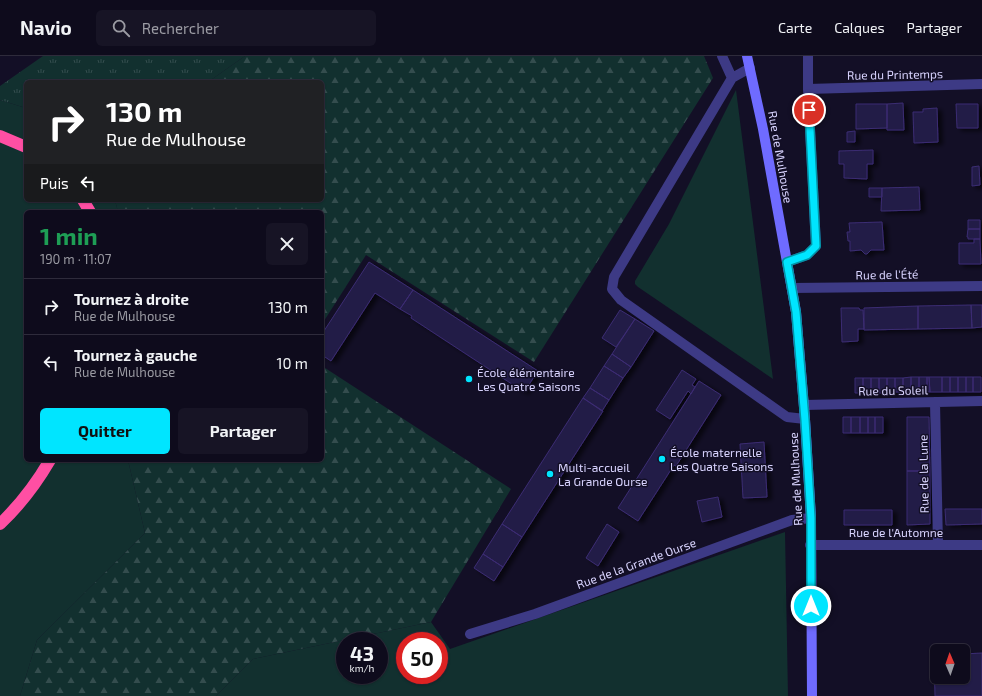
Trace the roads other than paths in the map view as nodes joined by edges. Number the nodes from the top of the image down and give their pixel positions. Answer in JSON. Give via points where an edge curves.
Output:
{"nodes":[{"id":1,"x":722,"y":56,"type":"edge"},
{"id":2,"x":747,"y":56,"type":"edge"},
{"id":3,"x":808,"y":56,"type":"edge"},
{"id":4,"x":750,"y":68,"type":"junction"},
{"id":5,"x":732,"y":78,"type":"junction"},
{"id":6,"x":982,"y":84,"type":"edge"},
{"id":7,"x":808,"y":88,"type":"junction"},
{"id":8,"x":0,"y":136,"type":"edge"},
{"id":9,"x":24,"y":146,"type":"edge"},
{"id":10,"x":787,"y":262,"type":"junction"},
{"id":11,"x":982,"y":286,"type":"edge"},
{"id":12,"x":792,"y":288,"type":"junction"},
{"id":13,"x":982,"y":401,"type":"edge"},
{"id":14,"x":935,"y":402,"type":"junction"},
{"id":15,"x":804,"y":405,"type":"junction"},
{"id":16,"x":805,"y":420,"type":"junction"},
{"id":17,"x":49,"y":462,"type":"edge"},
{"id":18,"x":811,"y":518,"type":"junction"},
{"id":19,"x":0,"y":524,"type":"edge"},
{"id":20,"x":810,"y":545,"type":"junction"},
{"id":21,"x":938,"y":545,"type":"junction"},
{"id":22,"x":982,"y":545,"type":"edge"},
{"id":23,"x":470,"y":634,"type":"dead end"},
{"id":24,"x":812,"y":696,"type":"edge"}],
"edges":[{"from":1,"to":5,"type":"street"},
{"from":2,"to":4,"type":"main road","name":"Rue de Mulhouse"},
{"from":3,"to":7,"type":"street","name":"Rue de Mulhouse"},
{"from":4,"to":5,"type":"street"},
{"from":4,"to":10,"type":"main road","name":"Rue de Mulhouse"},
{"from":5,"to":16,"type":"street","via":[[614,277],[612,289],[621,300],[781,413],[787,417]]},
{"from":6,"to":7,"type":"street","name":"Rue du Printemps"},
{"from":7,"to":10,"type":"street","name":"Rue de Mulhouse","via":[[816,246],[807,255]]},
{"from":8,"to":9,"type":"highway"},
{"from":10,"to":12,"type":"main road","name":"Rue de Mulhouse"},
{"from":11,"to":12,"type":"street","name":"Rue de l'Été"},
{"from":12,"to":15,"type":"main road","name":"Rue de Mulhouse"},
{"from":13,"to":14,"type":"street","name":"Rue du Soleil"},
{"from":14,"to":15,"type":"street","name":"Rue du Soleil"},
{"from":14,"to":21,"type":"street","name":"Rue de la Lune"},
{"from":15,"to":16,"type":"main road","name":"Rue de Mulhouse"},
{"from":16,"to":18,"type":"main road","name":"Rue de Mulhouse"},
{"from":17,"to":19,"type":"highway","via":[[20,504]]},
{"from":18,"to":20,"type":"main road","name":"Rue de Mulhouse"},
{"from":18,"to":23,"type":"street","name":"Rue de la Grande Ourse","via":[[792,520],[535,614]]},
{"from":20,"to":21,"type":"street","name":"Rue de l'Automne"},
{"from":20,"to":24,"type":"main road","name":"Rue de Mulhouse"},
{"from":21,"to":22,"type":"street","name":"Rue de l'Automne"}]}
